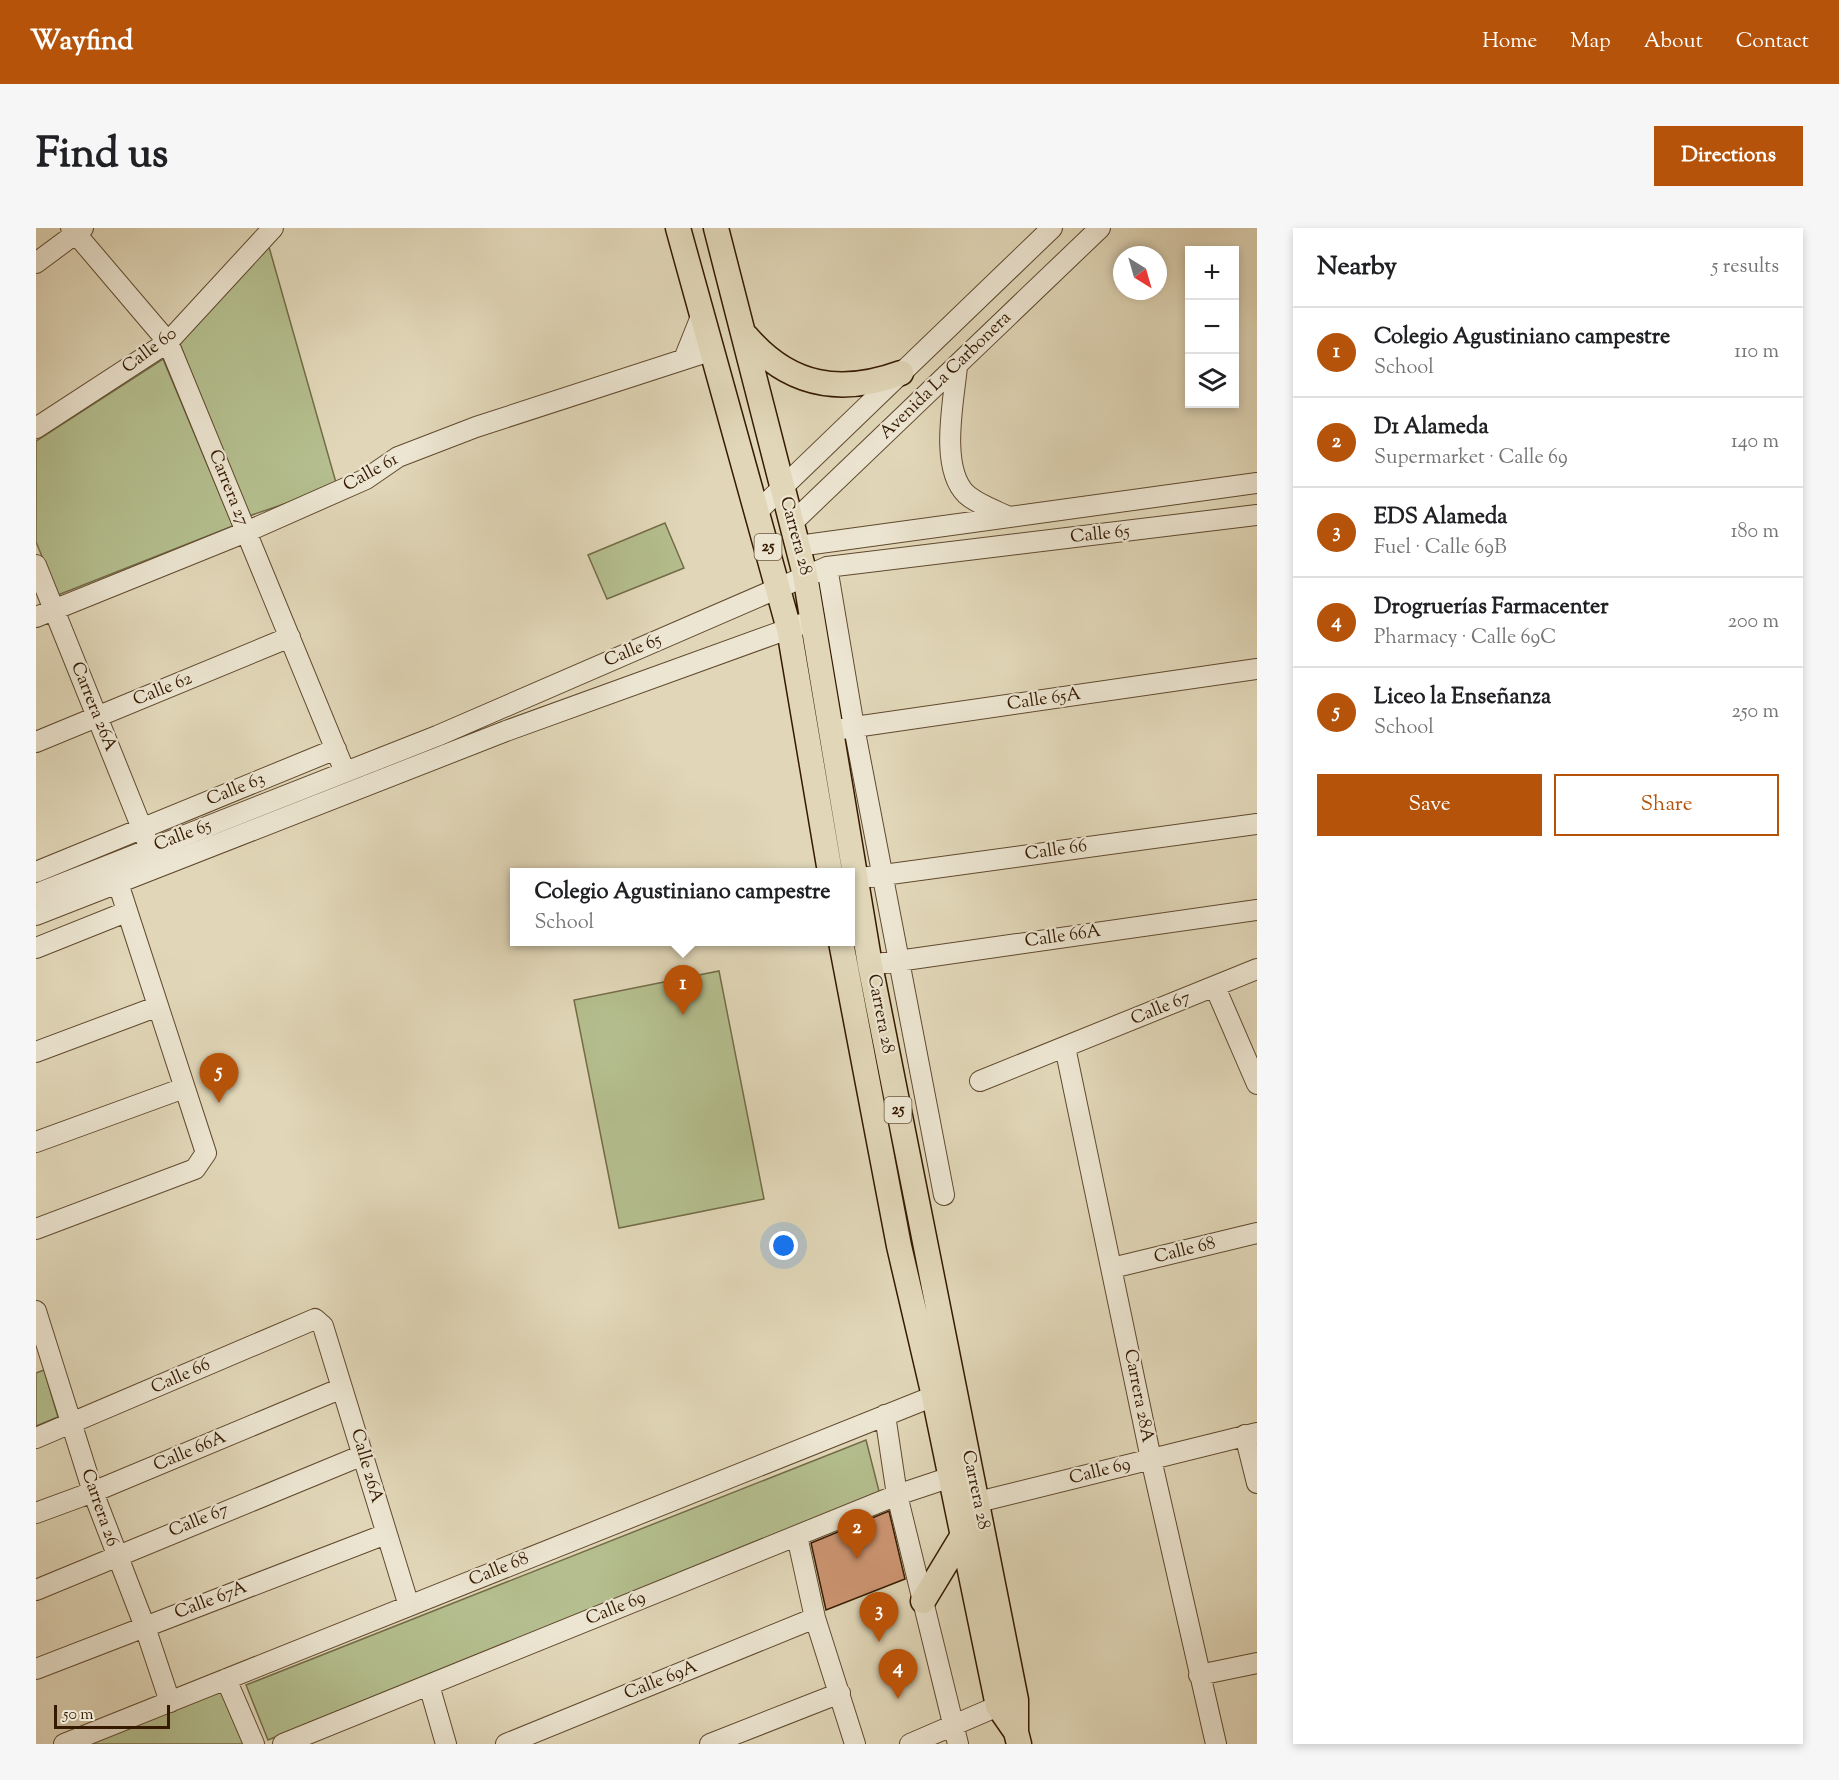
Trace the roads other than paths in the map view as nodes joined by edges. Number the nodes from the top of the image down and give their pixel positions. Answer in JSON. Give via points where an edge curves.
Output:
{"nodes":[{"id":1,"x":273,"y":228,"type":"edge"},
{"id":2,"x":678,"y":228,"type":"edge"},
{"id":3,"x":716,"y":228,"type":"edge"},
{"id":4,"x":1052,"y":228,"type":"edge"},
{"id":5,"x":1100,"y":228,"type":"edge"},
{"id":6,"x":77,"y":230,"type":"edge"},
{"id":7,"x":36,"y":263,"type":"edge"},
{"id":8,"x":702,"y":314,"type":"junction"},
{"id":9,"x":746,"y":336,"type":"junction"},
{"id":10,"x":168,"y":342,"type":"junction"},
{"id":11,"x":713,"y":350,"type":"junction"},
{"id":12,"x":684,"y":359,"type":"junction"},
{"id":13,"x":957,"y":366,"type":"junction"},
{"id":14,"x":901,"y":373,"type":"junction"},
{"id":15,"x":36,"y":428,"type":"edge"},
{"id":16,"x":1257,"y":483,"type":"edge"},
{"id":17,"x":782,"y":488,"type":"junction"},
{"id":18,"x":758,"y":510,"type":"junction"},
{"id":19,"x":1257,"y":515,"type":"edge"},
{"id":20,"x":1007,"y":516,"type":"junction"},
{"id":21,"x":246,"y":532,"type":"junction"},
{"id":22,"x":795,"y":534,"type":"junction"},
{"id":23,"x":36,"y":565,"type":"edge"},
{"id":24,"x":816,"y":571,"type":"junction"},
{"id":25,"x":779,"y":588,"type":"junction"},
{"id":26,"x":45,"y":614,"type":"edge"},
{"id":27,"x":814,"y":619,"type":"junction"},
{"id":28,"x":789,"y":629,"type":"junction"},
{"id":29,"x":290,"y":637,"type":"junction"},
{"id":30,"x":1257,"y":669,"type":"edge"},
{"id":31,"x":97,"y":717,"type":"junction"},
{"id":32,"x":854,"y":727,"type":"junction"},
{"id":33,"x":830,"y":730,"type":"junction"},
{"id":34,"x":36,"y":742,"type":"edge"},
{"id":35,"x":336,"y":749,"type":"junction"},
{"id":36,"x":345,"y":772,"type":"junction"},
{"id":37,"x":1257,"y":824,"type":"edge"},
{"id":38,"x":142,"y":829,"type":"junction"},
{"id":39,"x":150,"y":849,"type":"junction"},
{"id":40,"x":829,"y":868,"type":"edge"},
{"id":41,"x":852,"y":868,"type":"edge"},
{"id":42,"x":36,"y":872,"type":"edge"},
{"id":43,"x":883,"y":875,"type":"junction"},
{"id":44,"x":855,"y":879,"type":"edge"},
{"id":45,"x":118,"y":882,"type":"junction"},
{"id":46,"x":855,"y":884,"type":"edge"},
{"id":47,"x":36,"y":894,"type":"edge"},
{"id":48,"x":1257,"y":910,"type":"edge"},
{"id":49,"x":126,"y":912,"type":"junction"},
{"id":50,"x":36,"y":915,"type":"edge"},
{"id":51,"x":842,"y":946,"type":"edge"},
{"id":52,"x":36,"y":948,"type":"edge"},
{"id":53,"x":900,"y":960,"type":"junction"},
{"id":54,"x":870,"y":965,"type":"junction"},
{"id":55,"x":1257,"y":969,"type":"edge"},
{"id":56,"x":1215,"y":987,"type":"junction"},
{"id":57,"x":156,"y":1008,"type":"junction"},
{"id":58,"x":1065,"y":1047,"type":"junction"},
{"id":59,"x":36,"y":1052,"type":"edge"},
{"id":60,"x":980,"y":1081,"type":"dead end"},
{"id":61,"x":1257,"y":1084,"type":"edge"},
{"id":62,"x":184,"y":1088,"type":"junction"},
{"id":63,"x":36,"y":1142,"type":"edge"},
{"id":64,"x":944,"y":1195,"type":"dead end"},
{"id":65,"x":36,"y":1229,"type":"edge"},
{"id":66,"x":1257,"y":1233,"type":"edge"},
{"id":67,"x":1112,"y":1268,"type":"junction"},
{"id":68,"x":36,"y":1311,"type":"edge"},
{"id":69,"x":323,"y":1326,"type":"joint"},
{"id":70,"x":43,"y":1352,"type":"edge"},
{"id":71,"x":342,"y":1388,"type":"junction"},
{"id":72,"x":934,"y":1396,"type":"junction"},
{"id":73,"x":885,"y":1415,"type":"junction"},
{"id":74,"x":71,"y":1425,"type":"junction"},
{"id":75,"x":1251,"y":1434,"type":"edge"},
{"id":76,"x":36,"y":1438,"type":"edge"},
{"id":77,"x":363,"y":1455,"type":"junction"},
{"id":78,"x":1151,"y":1459,"type":"junction"},
{"id":79,"x":951,"y":1477,"type":"junction"},
{"id":80,"x":1257,"y":1483,"type":"edge"},
{"id":81,"x":93,"y":1492,"type":"junction"},
{"id":82,"x":897,"y":1495,"type":"junction"},
{"id":83,"x":978,"y":1502,"type":"junction"},
{"id":84,"x":36,"y":1513,"type":"edge"},
{"id":85,"x":386,"y":1534,"type":"junction"},
{"id":86,"x":963,"y":1535,"type":"junction"},
{"id":87,"x":797,"y":1536,"type":"junction"},
{"id":88,"x":116,"y":1555,"type":"junction"},
{"id":89,"x":36,"y":1590,"type":"edge"},
{"id":90,"x":923,"y":1601,"type":"junction"},
{"id":91,"x":409,"y":1606,"type":"junction"},
{"id":92,"x":815,"y":1618,"type":"junction"},
{"id":93,"x":145,"y":1627,"type":"junction"},
{"id":94,"x":1257,"y":1664,"type":"edge"},
{"id":95,"x":36,"y":1669,"type":"edge"},
{"id":96,"x":1199,"y":1675,"type":"junction"},
{"id":97,"x":226,"y":1679,"type":"junction"},
{"id":98,"x":429,"y":1685,"type":"junction"},
{"id":99,"x":840,"y":1694,"type":"junction"},
{"id":100,"x":170,"y":1702,"type":"junction"},
{"id":101,"x":998,"y":1706,"type":"junction"},
{"id":102,"x":956,"y":1735,"type":"edge"},
{"id":103,"x":1017,"y":1738,"type":"edge"},
{"id":104,"x":64,"y":1744,"type":"edge"},
{"id":105,"x":254,"y":1744,"type":"edge"},
{"id":106,"x":283,"y":1744,"type":"edge"},
{"id":107,"x":446,"y":1744,"type":"edge"},
{"id":108,"x":506,"y":1744,"type":"edge"},
{"id":109,"x":710,"y":1744,"type":"edge"},
{"id":110,"x":855,"y":1744,"type":"edge"},
{"id":111,"x":910,"y":1744,"type":"edge"},
{"id":112,"x":1216,"y":1744,"type":"edge"}],
"edges":[{"from":1,"to":10,"type":"street","name":"Calle 60"},
{"from":2,"to":8,"type":"main road","name":"Carrera 28","number":"25"},
{"from":3,"to":9,"type":"main road","name":"Carrera 28","number":"25"},
{"from":4,"to":14,"type":"street","name":"Avenida La Carbonera"},
{"from":5,"to":13,"type":"street","name":"Avenida La Carbonera"},
{"from":6,"to":7,"type":"street"},
{"from":6,"to":10,"type":"street","name":"Carrera 27"},
{"from":8,"to":11,"type":"main road","name":"Carrera 28","number":"25"},
{"from":8,"to":12,"type":"street"},
{"from":9,"to":14,"type":"main road","via":[[773,363],[807,380],[864,384]]},
{"from":9,"to":17,"type":"main road","name":"Carrera 28","number":"25"},
{"from":10,"to":15,"type":"street","name":"Calle 60"},
{"from":10,"to":21,"type":"street","name":"Carrera 27"},
{"from":11,"to":12,"type":"street","name":"Calle 61"},
{"from":11,"to":18,"type":"main road","name":"Carrera 28","number":"25"},
{"from":12,"to":21,"type":"street","name":"Calle 61","via":[[476,427],[398,457],[353,485]]},
{"from":13,"to":20,"type":"street","via":[[950,447],[956,480],[973,498]]},
{"from":13,"to":22,"type":"street","name":"Avenida La Carbonera"},
{"from":14,"to":17,"type":"street","name":"Avenida La Carbonera"},
{"from":16,"to":20,"type":"street","name":"Calle 65"},
{"from":17,"to":18,"type":"street","name":"Avenida La Carbonera"},
{"from":17,"to":22,"type":"main road","name":"Carrera 28","number":"25"},
{"from":18,"to":25,"type":"main road","name":"Carrera 28","number":"25"},
{"from":19,"to":24,"type":"street","name":"Calle 65"},
{"from":20,"to":22,"type":"street","name":"Calle 65"},
{"from":21,"to":26,"type":"street","name":"Calle 61"},
{"from":21,"to":29,"type":"street","name":"Carrera 27"},
{"from":22,"to":24,"type":"main road","name":"Carrera 28","number":"25"},
{"from":23,"to":26,"type":"street","name":"Carrera 26A"},
{"from":24,"to":25,"type":"street","name":"Calle 65"},
{"from":24,"to":27,"type":"main road","name":"Carrera 28","number":"25"},
{"from":24,"to":32,"type":"street"},
{"from":25,"to":28,"type":"main road","name":"Carrera 28","number":"25"},
{"from":25,"to":36,"type":"street","name":"Calle 65"},
{"from":26,"to":31,"type":"street","name":"Carrera 26A"},
{"from":27,"to":28,"type":"street","name":"Calle 65"},
{"from":27,"to":33,"type":"main road","name":"Carrera 28","number":"25"},
{"from":28,"to":40,"type":"main road","name":"Carrera 28","number":"25"},
{"from":28,"to":45,"type":"street","name":"Calle 65","via":[[506,730]]},
{"from":29,"to":31,"type":"street","name":"Calle 62"},
{"from":29,"to":35,"type":"street","name":"Carrera 27"},
{"from":30,"to":32,"type":"street","name":"Calle 65A"},
{"from":31,"to":34,"type":"street","name":"Calle 62"},
{"from":31,"to":38,"type":"street","name":"Carrera 26A"},
{"from":32,"to":33,"type":"street","name":"Calle 65A"},
{"from":32,"to":43,"type":"street"},
{"from":33,"to":41,"type":"main road","name":"Carrera 28","number":"25"},
{"from":35,"to":36,"type":"street","name":"Carrera 27"},
{"from":35,"to":38,"type":"street","name":"Calle 63"},
{"from":36,"to":39,"type":"street","name":"Calle 65"},
{"from":37,"to":43,"type":"street","name":"Calle 66"},
{"from":38,"to":39,"type":"street","name":"Carrera 26A"},
{"from":38,"to":42,"type":"street","name":"Calle 63"},
{"from":39,"to":47,"type":"street","name":"Calle 65"},
{"from":43,"to":44,"type":"street","name":"Calle 66"},
{"from":43,"to":53,"type":"street"},
{"from":45,"to":49,"type":"street"},
{"from":45,"to":50,"type":"street","name":"Calle 65"},
{"from":46,"to":54,"type":"main road","name":"Carrera 28","number":"25"},
{"from":48,"to":53,"type":"street","name":"Calle 66A"},
{"from":49,"to":52,"type":"street"},
{"from":49,"to":57,"type":"street"},
{"from":51,"to":72,"type":"main road","name":"Carrera 28","number":"25","via":[[899,1246]]},
{"from":53,"to":54,"type":"street","name":"Calle 66A"},
{"from":53,"to":64,"type":"street"},
{"from":54,"to":83,"type":"main road","name":"Carrera 28","number":"25"},
{"from":55,"to":56,"type":"street","name":"Calle 67"},
{"from":56,"to":58,"type":"street","name":"Calle 67"},
{"from":56,"to":61,"type":"street"},
{"from":57,"to":59,"type":"street"},
{"from":57,"to":62,"type":"street"},
{"from":58,"to":60,"type":"street","name":"Calle 67"},
{"from":58,"to":67,"type":"street","name":"Carrera 28A"},
{"from":62,"to":63,"type":"street"},
{"from":62,"to":65,"type":"street","via":[[206,1153],[195,1168]]},
{"from":66,"to":67,"type":"street","name":"Calle 68"},
{"from":67,"to":78,"type":"street","name":"Carrera 28A"},
{"from":68,"to":70,"type":"street","name":"Carrera 26"},
{"from":69,"to":71,"type":"street","name":"Calle 26A"},
{"from":69,"to":74,"type":"street","name":"Calle 66","via":[[315,1319]]},
{"from":70,"to":74,"type":"street","name":"Carrera 26"},
{"from":71,"to":77,"type":"street","name":"Calle 26A"},
{"from":71,"to":81,"type":"street","name":"Calle 66A"},
{"from":72,"to":73,"type":"street","name":"Calle 68"},
{"from":72,"to":79,"type":"main road","name":"Carrera 28","number":"25"},
{"from":73,"to":82,"type":"street"},
{"from":73,"to":91,"type":"street","name":"Calle 68"},
{"from":74,"to":76,"type":"street","name":"Calle 66"},
{"from":74,"to":81,"type":"street","name":"Carrera 26"},
{"from":75,"to":78,"type":"street","name":"Calle 69"},
{"from":75,"to":80,"type":"street"},
{"from":77,"to":85,"type":"street","name":"Calle 26A"},
{"from":77,"to":88,"type":"street","name":"Calle 67"},
{"from":78,"to":83,"type":"street","name":"Calle 69"},
{"from":78,"to":96,"type":"street","name":"Carrera 28A"},
{"from":79,"to":82,"type":"street","name":"Calle 69"},
{"from":79,"to":86,"type":"main road","name":"Carrera 28","number":"25"},
{"from":81,"to":84,"type":"street","name":"Calle 66A"},
{"from":81,"to":88,"type":"street","name":"Carrera 26"},
{"from":82,"to":87,"type":"street","name":"Calle 69"},
{"from":82,"to":90,"type":"street"},
{"from":83,"to":103,"type":"main road","name":"Carrera 28","number":"25","via":[[1016,1700]]},
{"from":85,"to":91,"type":"street","name":"Calle 26A"},
{"from":85,"to":93,"type":"street","name":"Calle 67A"},
{"from":86,"to":90,"type":"main road"},
{"from":86,"to":101,"type":"main road","name":"Carrera 28","number":"25"},
{"from":87,"to":92,"type":"street"},
{"from":87,"to":98,"type":"street","name":"Calle 69"},
{"from":88,"to":89,"type":"street","name":"Calle 67"},
{"from":88,"to":93,"type":"street","name":"Carrera 26"},
{"from":90,"to":102,"type":"street"},
{"from":91,"to":97,"type":"street","name":"Calle 68"},
{"from":92,"to":99,"type":"street"},
{"from":92,"to":108,"type":"street","name":"Calle 69A"},
{"from":93,"to":95,"type":"street","name":"Calle 67A"},
{"from":93,"to":100,"type":"street","name":"Carrera 26"},
{"from":94,"to":96,"type":"street"},
{"from":96,"to":112,"type":"street","name":"Carrera 28A"},
{"from":97,"to":100,"type":"street","name":"Calle 68"},
{"from":97,"to":105,"type":"street"},
{"from":98,"to":106,"type":"street","name":"Calle 69"},
{"from":98,"to":107,"type":"street"},
{"from":99,"to":109,"type":"street"},
{"from":99,"to":110,"type":"street"},
{"from":100,"to":104,"type":"street","name":"Calle 68"},
{"from":101,"to":102,"type":"street"},
{"from":101,"to":103,"type":"main road","name":"Carrera 28","number":"25"},
{"from":102,"to":111,"type":"street"}]}
